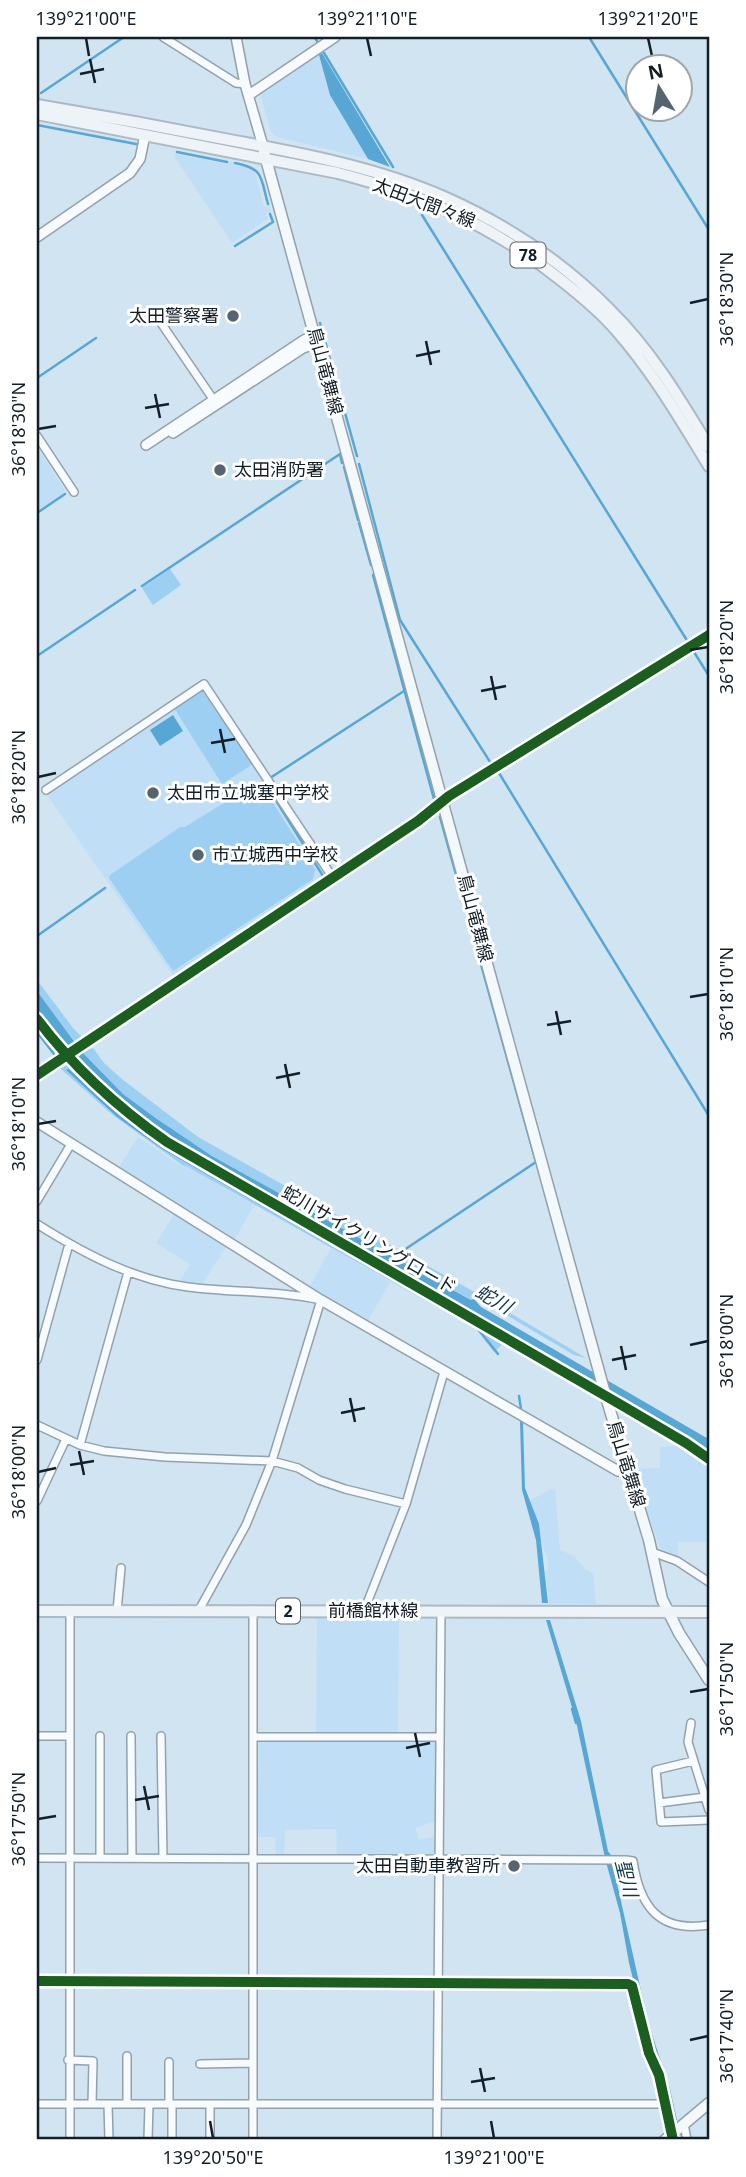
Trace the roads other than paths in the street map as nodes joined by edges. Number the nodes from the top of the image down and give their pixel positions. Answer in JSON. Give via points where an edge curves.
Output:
{"nodes":[{"id":1,"x":163,"y":37,"type":"edge"},
{"id":2,"x":236,"y":37,"type":"edge"},
{"id":3,"x":335,"y":37,"type":"edge"},
{"id":4,"x":245,"y":84,"type":"junction"},
{"id":5,"x":249,"y":95,"type":"junction"},
{"id":6,"x":37,"y":105,"type":"edge"},
{"id":7,"x":37,"y":114,"type":"edge"},
{"id":8,"x":145,"y":135,"type":"junction"},
{"id":9,"x":263,"y":146,"type":"junction"},
{"id":10,"x":266,"y":158,"type":"junction"},
{"id":11,"x":37,"y":237,"type":"edge"},
{"id":12,"x":159,"y":320,"type":"dead end"},
{"id":13,"x":317,"y":340,"type":"junction"},
{"id":14,"x":216,"y":402,"type":"junction"},
{"id":15,"x":37,"y":436,"type":"edge"},
{"id":16,"x":709,"y":447,"type":"edge"},
{"id":17,"x":709,"y":466,"type":"edge"},
{"id":18,"x":74,"y":492,"type":"dead end"},
{"id":19,"x":709,"y":635,"type":"edge"},
{"id":20,"x":46,"y":790,"type":"dead end"},
{"id":21,"x":443,"y":801,"type":"junction"},
{"id":22,"x":333,"y":878,"type":"junction"},
{"id":23,"x":37,"y":1075,"type":"edge"},
{"id":24,"x":37,"y":1122,"type":"edge"},
{"id":25,"x":71,"y":1144,"type":"junction"},
{"id":26,"x":37,"y":1201,"type":"edge"},
{"id":27,"x":37,"y":1224,"type":"edge"},
{"id":28,"x":69,"y":1244,"type":"junction"},
{"id":29,"x":128,"y":1272,"type":"junction"},
{"id":30,"x":321,"y":1300,"type":"junction"},
{"id":31,"x":37,"y":1360,"type":"edge"},
{"id":32,"x":444,"y":1372,"type":"junction"},
{"id":33,"x":37,"y":1425,"type":"edge"},
{"id":34,"x":66,"y":1439,"type":"junction"},
{"id":35,"x":80,"y":1445,"type":"junction"},
{"id":36,"x":272,"y":1461,"type":"junction"},
{"id":37,"x":628,"y":1472,"type":"junction"},
{"id":38,"x":37,"y":1501,"type":"edge"},
{"id":39,"x":406,"y":1503,"type":"junction"},
{"id":40,"x":652,"y":1552,"type":"junction"},
{"id":41,"x":121,"y":1568,"type":"dead end"},
{"id":42,"x":709,"y":1582,"type":"edge"},
{"id":43,"x":37,"y":1611,"type":"edge"},
{"id":44,"x":70,"y":1611,"type":"junction"},
{"id":45,"x":117,"y":1611,"type":"junction"},
{"id":46,"x":199,"y":1611,"type":"junction"},
{"id":47,"x":253,"y":1611,"type":"junction"},
{"id":48,"x":364,"y":1611,"type":"junction"},
{"id":49,"x":441,"y":1611,"type":"junction"},
{"id":50,"x":667,"y":1612,"type":"junction"},
{"id":51,"x":709,"y":1612,"type":"edge"},
{"id":52,"x":709,"y":1680,"type":"edge"},
{"id":53,"x":691,"y":1723,"type":"dead end"},
{"id":54,"x":37,"y":1736,"type":"edge"},
{"id":55,"x":70,"y":1736,"type":"junction"},
{"id":56,"x":100,"y":1736,"type":"dead end"},
{"id":57,"x":131,"y":1736,"type":"dead end"},
{"id":58,"x":161,"y":1736,"type":"dead end"},
{"id":59,"x":255,"y":1737,"type":"junction"},
{"id":60,"x":440,"y":1737,"type":"junction"},
{"id":61,"x":693,"y":1761,"type":"junction"},
{"id":62,"x":705,"y":1797,"type":"junction"},
{"id":63,"x":659,"y":1803,"type":"junction"},
{"id":64,"x":709,"y":1810,"type":"edge"},
{"id":65,"x":709,"y":1820,"type":"edge"},
{"id":66,"x":37,"y":1858,"type":"edge"},
{"id":67,"x":69,"y":1858,"type":"junction"},
{"id":68,"x":100,"y":1858,"type":"junction"},
{"id":69,"x":132,"y":1858,"type":"junction"},
{"id":70,"x":163,"y":1858,"type":"junction"},
{"id":71,"x":254,"y":1858,"type":"junction"},
{"id":72,"x":439,"y":1859,"type":"junction"},
{"id":73,"x":709,"y":1925,"type":"edge"},
{"id":74,"x":37,"y":1981,"type":"edge"},
{"id":75,"x":68,"y":1981,"type":"junction"},
{"id":76,"x":253,"y":1983,"type":"junction"},
{"id":77,"x":439,"y":1983,"type":"junction"},
{"id":78,"x":127,"y":2056,"type":"dead end"},
{"id":79,"x":68,"y":2060,"type":"junction"},
{"id":80,"x":169,"y":2062,"type":"dead end"},
{"id":81,"x":252,"y":2063,"type":"junction"},
{"id":82,"x":200,"y":2064,"type":"dead end"},
{"id":83,"x":709,"y":2103,"type":"edge"},
{"id":84,"x":37,"y":2104,"type":"edge"},
{"id":85,"x":70,"y":2104,"type":"junction"},
{"id":86,"x":92,"y":2104,"type":"junction"},
{"id":87,"x":108,"y":2104,"type":"junction"},
{"id":88,"x":127,"y":2104,"type":"junction"},
{"id":89,"x":149,"y":2104,"type":"junction"},
{"id":90,"x":171,"y":2104,"type":"junction"},
{"id":91,"x":210,"y":2104,"type":"junction"},
{"id":92,"x":253,"y":2104,"type":"junction"},
{"id":93,"x":666,"y":2104,"type":"junction"},
{"id":94,"x":438,"y":2105,"type":"junction"},
{"id":95,"x":675,"y":2133,"type":"edge"},
{"id":96,"x":70,"y":2140,"type":"edge"},
{"id":97,"x":109,"y":2140,"type":"edge"},
{"id":98,"x":148,"y":2140,"type":"edge"},
{"id":99,"x":172,"y":2140,"type":"edge"},
{"id":100,"x":210,"y":2140,"type":"edge"},
{"id":101,"x":253,"y":2140,"type":"edge"},
{"id":102,"x":438,"y":2140,"type":"edge"},
{"id":103,"x":687,"y":2140,"type":"edge"}],
"edges":[{"from":1,"to":4,"type":"street","via":[[236,83]]},
{"from":2,"to":4,"type":"street"},
{"from":3,"to":5,"type":"street"},
{"from":4,"to":5,"type":"street"},
{"from":5,"to":9,"type":"street"},
{"from":6,"to":9,"type":"main road","name":"太田大間々線","number":"78"},
{"from":7,"to":8,"type":"main road","name":"太田大間々線","number":"78"},
{"from":8,"to":10,"type":"main road","name":"太田大間々線","number":"78"},
{"from":8,"to":11,"type":"street","via":[[140,159],[130,173]]},
{"from":9,"to":10,"type":"main road","name":"鳥山竜舞線"},
{"from":9,"to":16,"type":"main road","name":"太田大間々線","number":"78","via":[[322,158],[443,196],[531,245],[587,288],[632,334]]},
{"from":10,"to":13,"type":"main road","name":"鳥山竜舞線"},
{"from":10,"to":17,"type":"main road","name":"太田大間々線","number":"78","via":[[356,178],[437,205],[483,226],[535,259],[615,329],[661,388]]},
{"from":12,"to":14,"type":"street"},
{"from":13,"to":14,"type":"street","via":[[294,346]]},
{"from":13,"to":21,"type":"main road","name":"鳥山竜舞線"},
{"from":14,"to":14,"type":"street","via":[[186,426],[146,445]]},
{"from":15,"to":18,"type":"street"},
{"from":19,"to":21,"type":"street"},
{"from":20,"to":22,"type":"street","via":[[204,684]]},
{"from":21,"to":22,"type":"street"},
{"from":21,"to":37,"type":"main road","name":"鳥山竜舞線"},
{"from":22,"to":23,"type":"street"},
{"from":24,"to":25,"type":"street"},
{"from":25,"to":26,"type":"street"},
{"from":25,"to":30,"type":"street"},
{"from":27,"to":28,"type":"street"},
{"from":28,"to":29,"type":"street"},
{"from":28,"to":31,"type":"street"},
{"from":29,"to":30,"type":"street","via":[[187,1287],[296,1294]]},
{"from":29,"to":35,"type":"street"},
{"from":30,"to":32,"type":"street"},
{"from":30,"to":36,"type":"street"},
{"from":32,"to":37,"type":"street","via":[[618,1471]]},
{"from":32,"to":39,"type":"street"},
{"from":33,"to":34,"type":"street"},
{"from":34,"to":35,"type":"street"},
{"from":34,"to":38,"type":"street"},
{"from":35,"to":36,"type":"street","via":[[166,1457]]},
{"from":36,"to":39,"type":"street","via":[[353,1492]]},
{"from":36,"to":46,"type":"street","via":[[246,1525]]},
{"from":37,"to":40,"type":"main road","name":"鳥山竜舞線"},
{"from":39,"to":48,"type":"street"},
{"from":40,"to":42,"type":"street","via":[[677,1561]]},
{"from":40,"to":50,"type":"main road","name":"鳥山竜舞線"},
{"from":41,"to":45,"type":"street"},
{"from":43,"to":44,"type":"main road","name":"前橋館林線","number":"2"},
{"from":44,"to":45,"type":"main road","name":"前橋館林線","number":"2"},
{"from":44,"to":55,"type":"street"},
{"from":45,"to":46,"type":"main road","name":"前橋館林線","number":"2"},
{"from":46,"to":47,"type":"main road","name":"前橋館林線","number":"2"},
{"from":47,"to":48,"type":"main road","name":"前橋館林線","number":"2"},
{"from":47,"to":59,"type":"street"},
{"from":48,"to":49,"type":"main road","name":"前橋館林線","number":"2"},
{"from":49,"to":50,"type":"main road","name":"前橋館林線","number":"2"},
{"from":49,"to":60,"type":"street"},
{"from":50,"to":51,"type":"main road","name":"前橋館林線","number":"2"},
{"from":50,"to":52,"type":"main road","name":"鳥山竜舞線"},
{"from":53,"to":61,"type":"street","via":[[688,1742]]},
{"from":54,"to":55,"type":"street"},
{"from":55,"to":67,"type":"street"},
{"from":56,"to":68,"type":"street"},
{"from":57,"to":69,"type":"street"},
{"from":58,"to":70,"type":"street"},
{"from":59,"to":60,"type":"street"},
{"from":59,"to":71,"type":"street"},
{"from":60,"to":72,"type":"street"},
{"from":61,"to":62,"type":"street"},
{"from":61,"to":63,"type":"street","via":[[656,1770]]},
{"from":62,"to":63,"type":"street"},
{"from":62,"to":64,"type":"street"},
{"from":63,"to":65,"type":"street","via":[[661,1822]]},
{"from":66,"to":67,"type":"street"},
{"from":67,"to":68,"type":"street"},
{"from":67,"to":75,"type":"street"},
{"from":68,"to":69,"type":"street"},
{"from":69,"to":70,"type":"street"},
{"from":70,"to":71,"type":"street"},
{"from":71,"to":72,"type":"street"},
{"from":71,"to":76,"type":"street"},
{"from":72,"to":73,"type":"street","via":[[632,1861],[644,1902],[662,1918],[673,1924]]},
{"from":72,"to":77,"type":"street"},
{"from":74,"to":75,"type":"street"},
{"from":75,"to":76,"type":"street"},
{"from":75,"to":79,"type":"street"},
{"from":76,"to":77,"type":"street"},
{"from":76,"to":81,"type":"street"},
{"from":77,"to":93,"type":"street","via":[[632,1986]]},
{"from":77,"to":94,"type":"street"},
{"from":78,"to":88,"type":"street"},
{"from":79,"to":85,"type":"street"},
{"from":79,"to":86,"type":"street","via":[[93,2061]]},
{"from":80,"to":90,"type":"street"},
{"from":81,"to":82,"type":"street"},
{"from":81,"to":92,"type":"street"},
{"from":83,"to":95,"type":"main road"},
{"from":84,"to":85,"type":"street"},
{"from":85,"to":86,"type":"street"},
{"from":85,"to":96,"type":"street"},
{"from":86,"to":87,"type":"street"},
{"from":87,"to":88,"type":"street"},
{"from":87,"to":97,"type":"street"},
{"from":88,"to":89,"type":"street"},
{"from":89,"to":90,"type":"street"},
{"from":89,"to":98,"type":"street"},
{"from":90,"to":91,"type":"street"},
{"from":90,"to":99,"type":"street"},
{"from":91,"to":92,"type":"street"},
{"from":91,"to":100,"type":"street"},
{"from":92,"to":94,"type":"street"},
{"from":92,"to":101,"type":"street"},
{"from":93,"to":94,"type":"street"},
{"from":93,"to":95,"type":"street"},
{"from":94,"to":102,"type":"street"},
{"from":95,"to":103,"type":"street"}]}
